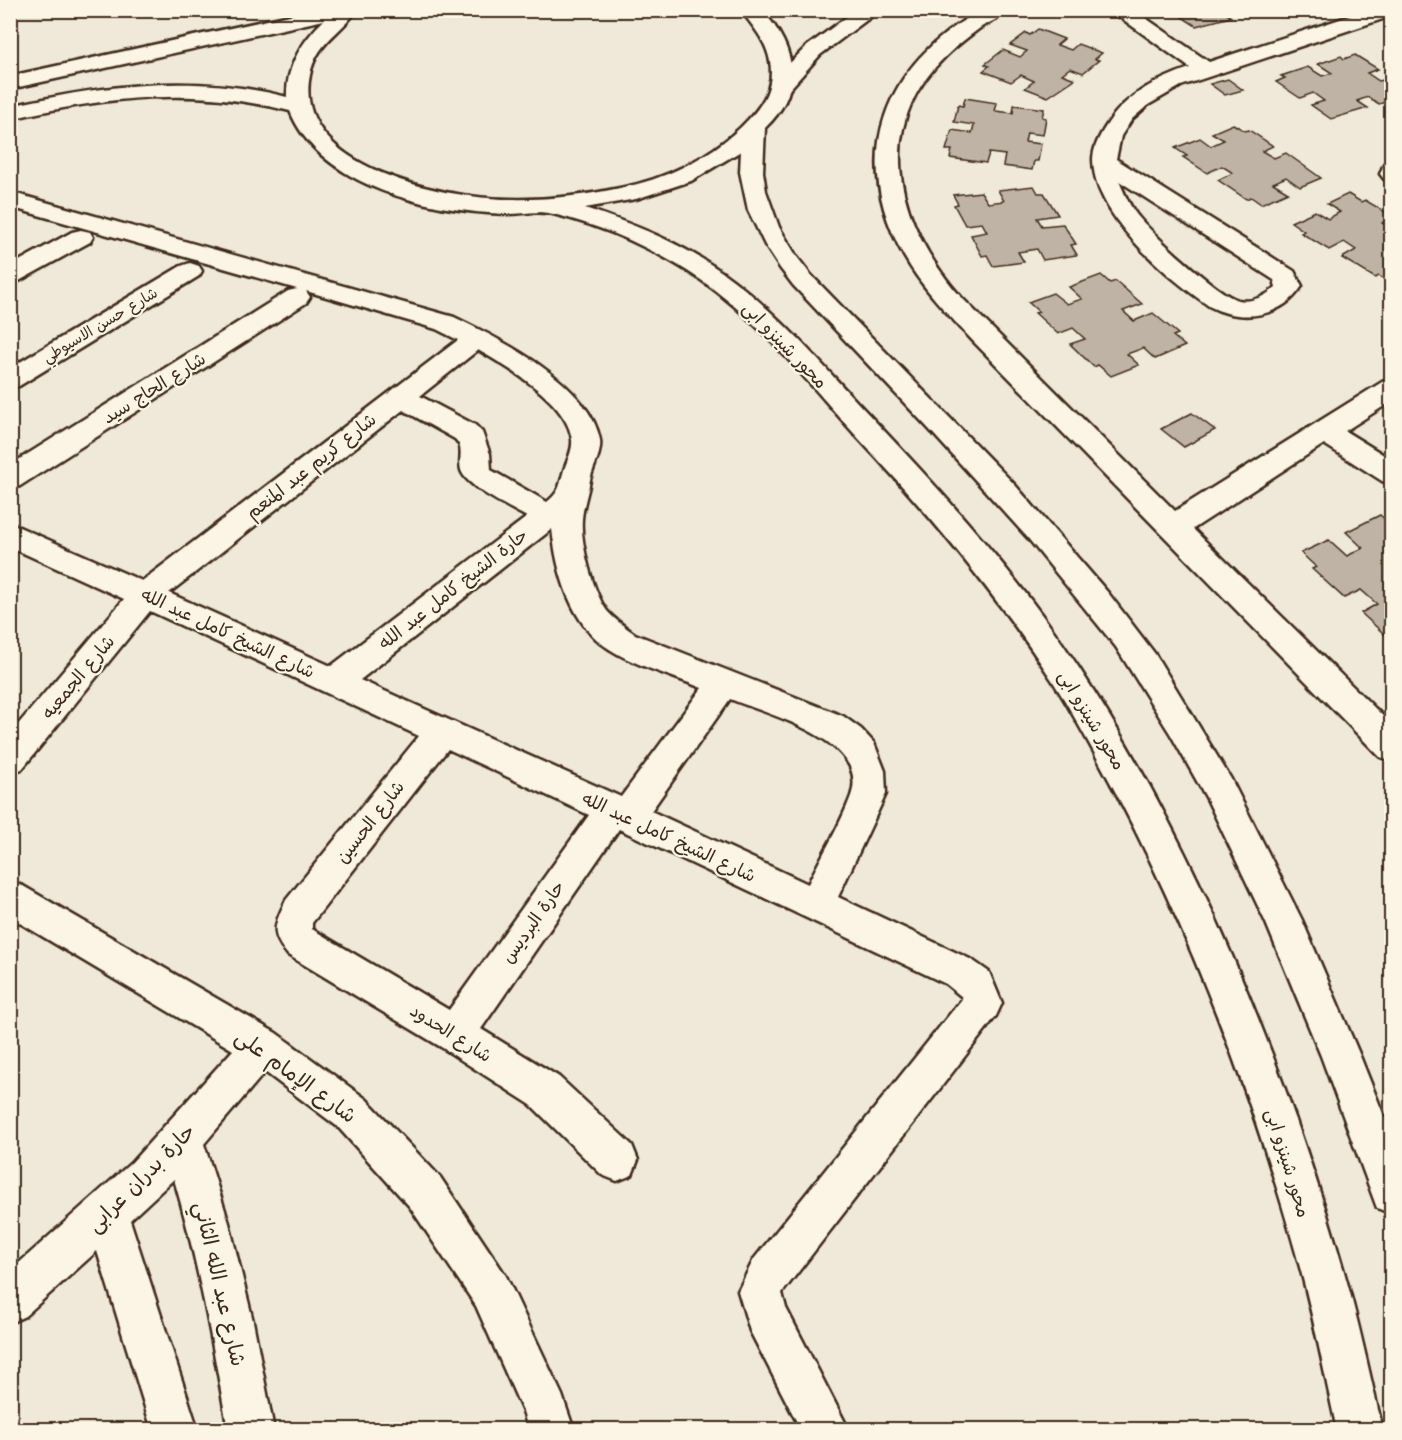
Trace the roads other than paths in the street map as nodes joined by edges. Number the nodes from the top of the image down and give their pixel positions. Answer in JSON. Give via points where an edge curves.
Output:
{"nodes":[{"id":1,"x":345,"y":10,"type":"edge"},
{"id":2,"x":751,"y":10,"type":"edge"},
{"id":3,"x":870,"y":10,"type":"edge"},
{"id":4,"x":997,"y":10,"type":"edge"},
{"id":5,"x":1120,"y":10,"type":"edge"},
{"id":6,"x":1390,"y":10,"type":"edge"},
{"id":7,"x":1205,"y":69,"type":"junction"},
{"id":8,"x":10,"y":83,"type":"edge"},
{"id":9,"x":780,"y":86,"type":"junction"},
{"id":10,"x":299,"y":107,"type":"junction"},
{"id":11,"x":10,"y":113,"type":"edge"},
{"id":12,"x":755,"y":129,"type":"junction"},
{"id":13,"x":1104,"y":161,"type":"junction"},
{"id":14,"x":1392,"y":169,"type":"edge"},
{"id":15,"x":1392,"y":174,"type":"edge"},
{"id":16,"x":10,"y":199,"type":"edge"},
{"id":17,"x":552,"y":206,"type":"junction"},
{"id":18,"x":81,"y":237,"type":"dead end"},
{"id":19,"x":190,"y":271,"type":"dead end"},
{"id":20,"x":10,"y":276,"type":"edge"},
{"id":21,"x":297,"y":297,"type":"dead end"},
{"id":22,"x":477,"y":338,"type":"junction"},
{"id":23,"x":10,"y":380,"type":"edge"},
{"id":24,"x":1392,"y":388,"type":"edge"},
{"id":25,"x":401,"y":397,"type":"junction"},
{"id":26,"x":1323,"y":430,"type":"junction"},
{"id":27,"x":1392,"y":474,"type":"edge"},
{"id":28,"x":10,"y":479,"type":"edge"},
{"id":29,"x":573,"y":497,"type":"junction"},
{"id":30,"x":548,"y":516,"type":"junction"},
{"id":31,"x":1173,"y":527,"type":"junction"},
{"id":32,"x":10,"y":534,"type":"edge"},
{"id":33,"x":146,"y":596,"type":"junction"},
{"id":34,"x":334,"y":682,"type":"junction"},
{"id":35,"x":724,"y":682,"type":"junction"},
{"id":36,"x":441,"y":733,"type":"junction"},
{"id":37,"x":1392,"y":747,"type":"edge"},
{"id":38,"x":10,"y":759,"type":"edge"},
{"id":39,"x":619,"y":813,"type":"junction"},
{"id":40,"x":10,"y":898,"type":"edge"},
{"id":41,"x":816,"y":906,"type":"junction"},
{"id":42,"x":298,"y":912,"type":"joint"},
{"id":43,"x":455,"y":1034,"type":"junction"},
{"id":44,"x":262,"y":1046,"type":"junction"},
{"id":45,"x":182,"y":1139,"type":"junction"},
{"id":46,"x":617,"y":1160,"type":"dead end"},
{"id":47,"x":1392,"y":1193,"type":"edge"},
{"id":48,"x":107,"y":1214,"type":"junction"},
{"id":49,"x":10,"y":1301,"type":"edge"},
{"id":50,"x":175,"y":1430,"type":"edge"},
{"id":51,"x":251,"y":1430,"type":"edge"},
{"id":52,"x":551,"y":1430,"type":"edge"},
{"id":53,"x":826,"y":1430,"type":"edge"},
{"id":54,"x":1360,"y":1430,"type":"edge"}],
"edges":[{"from":1,"to":8,"type":"street"},
{"from":1,"to":10,"type":"street","via":[[306,55],[299,72]]},
{"from":2,"to":9,"type":"street","via":[[776,43],[782,64]]},
{"from":3,"to":9,"type":"street","via":[[825,41]]},
{"from":4,"to":31,"type":"street","via":[[954,37],[926,64],[905,94],[892,128],[888,165],[894,206],[912,248],[941,291]]},
{"from":5,"to":7,"type":"street"},
{"from":6,"to":7,"type":"street"},
{"from":7,"to":13,"type":"street","via":[[1173,81],[1125,115],[1109,136]]},
{"from":9,"to":12,"type":"street","via":[[771,108]]},
{"from":10,"to":11,"type":"street","via":[[224,90],[168,88],[108,93]]},
{"from":10,"to":17,"type":"street","via":[[306,124],[335,156],[382,183],[411,193],[468,203]]},
{"from":12,"to":17,"type":"street","via":[[714,160],[657,186]]},
{"from":12,"to":47,"type":"street","via":[[750,168],[753,188],[762,217],[783,256],[801,280],[1034,525],[1144,662],[1252,855],[1306,972]]},
{"from":13,"to":13,"type":"street","via":[[1285,276],[1289,286],[1285,294],[1247,309],[1219,300],[1135,229],[1118,206]]},
{"from":14,"to":15,"type":"street"},
{"from":16,"to":22,"type":"street","via":[[398,308]]},
{"from":17,"to":54,"type":"street","name":"محور شينزو ابى","via":[[614,225],[655,243],[709,275],[751,309],[920,485],[993,572],[1064,672],[1133,788],[1200,924],[1264,1084],[1323,1275]]},
{"from":18,"to":20,"type":"street"},
{"from":19,"to":23,"type":"street","name":"شارع حسن الاسيوطي"},
{"from":21,"to":28,"type":"street","name":"شارع الحاج سيد"},
{"from":22,"to":25,"type":"street","name":"شارع كريم عبد المنعم"},
{"from":22,"to":29,"type":"street","via":[[528,368],[579,419],[587,442]]},
{"from":24,"to":26,"type":"street"},
{"from":25,"to":30,"type":"street","via":[[465,432],[475,446],[475,470],[481,477]]},
{"from":25,"to":33,"type":"street","name":"شارع كريم عبد المنعم"},
{"from":26,"to":27,"type":"street"},
{"from":26,"to":31,"type":"street"},
{"from":29,"to":30,"type":"street","name":"حارة الشيخ كامل عبد الله"},
{"from":29,"to":35,"type":"street","via":[[567,520],[571,548],[577,577],[596,620],[624,643]]},
{"from":30,"to":34,"type":"street","name":"حارة الشيخ كامل عبد الله"},
{"from":31,"to":37,"type":"street"},
{"from":32,"to":33,"type":"street","name":"شارع الشيخ كامل عبد الله"},
{"from":33,"to":34,"type":"street","name":"شارع الشيخ كامل عبد الله"},
{"from":33,"to":38,"type":"street","name":"شارع الجمعيه"},
{"from":34,"to":36,"type":"street","name":"شارع الشيخ كامل عبد الله"},
{"from":35,"to":39,"type":"street","name":"حارة البرديس"},
{"from":35,"to":41,"type":"street","via":[[831,726],[850,738],[864,754],[871,775],[869,794]]},
{"from":36,"to":39,"type":"street","name":"شارع الشيخ كامل عبد الله"},
{"from":36,"to":42,"type":"street","name":"شارع الحسين"},
{"from":39,"to":41,"type":"street","name":"شارع الشيخ كامل عبد الله"},
{"from":39,"to":43,"type":"street","name":"حارة البرديس"},
{"from":40,"to":44,"type":"street","name":"شارع الإمام على"},
{"from":41,"to":53,"type":"street","name":"شارع الشيخ كامل عبد الله","via":[[959,972],[976,985],[983,1003],[769,1274],[760,1291],[766,1315]]},
{"from":42,"to":43,"type":"street","name":"شارع الحدود","via":[[293,934],[301,943]]},
{"from":43,"to":46,"type":"street","name":"شارع الحدود","via":[[544,1091]]},
{"from":44,"to":45,"type":"street","name":"حارة بدران عرابى"},
{"from":44,"to":52,"type":"street","name":"شارع الإمام على","via":[[352,1113],[425,1192],[491,1292]]},
{"from":45,"to":48,"type":"street","name":"حارة بدران عرابى"},
{"from":45,"to":51,"type":"street","name":"شارع عبد الله الثاني","via":[[208,1223]]},
{"from":48,"to":49,"type":"street","name":"حارة بدران عرابى"},
{"from":48,"to":50,"type":"street"}]}
